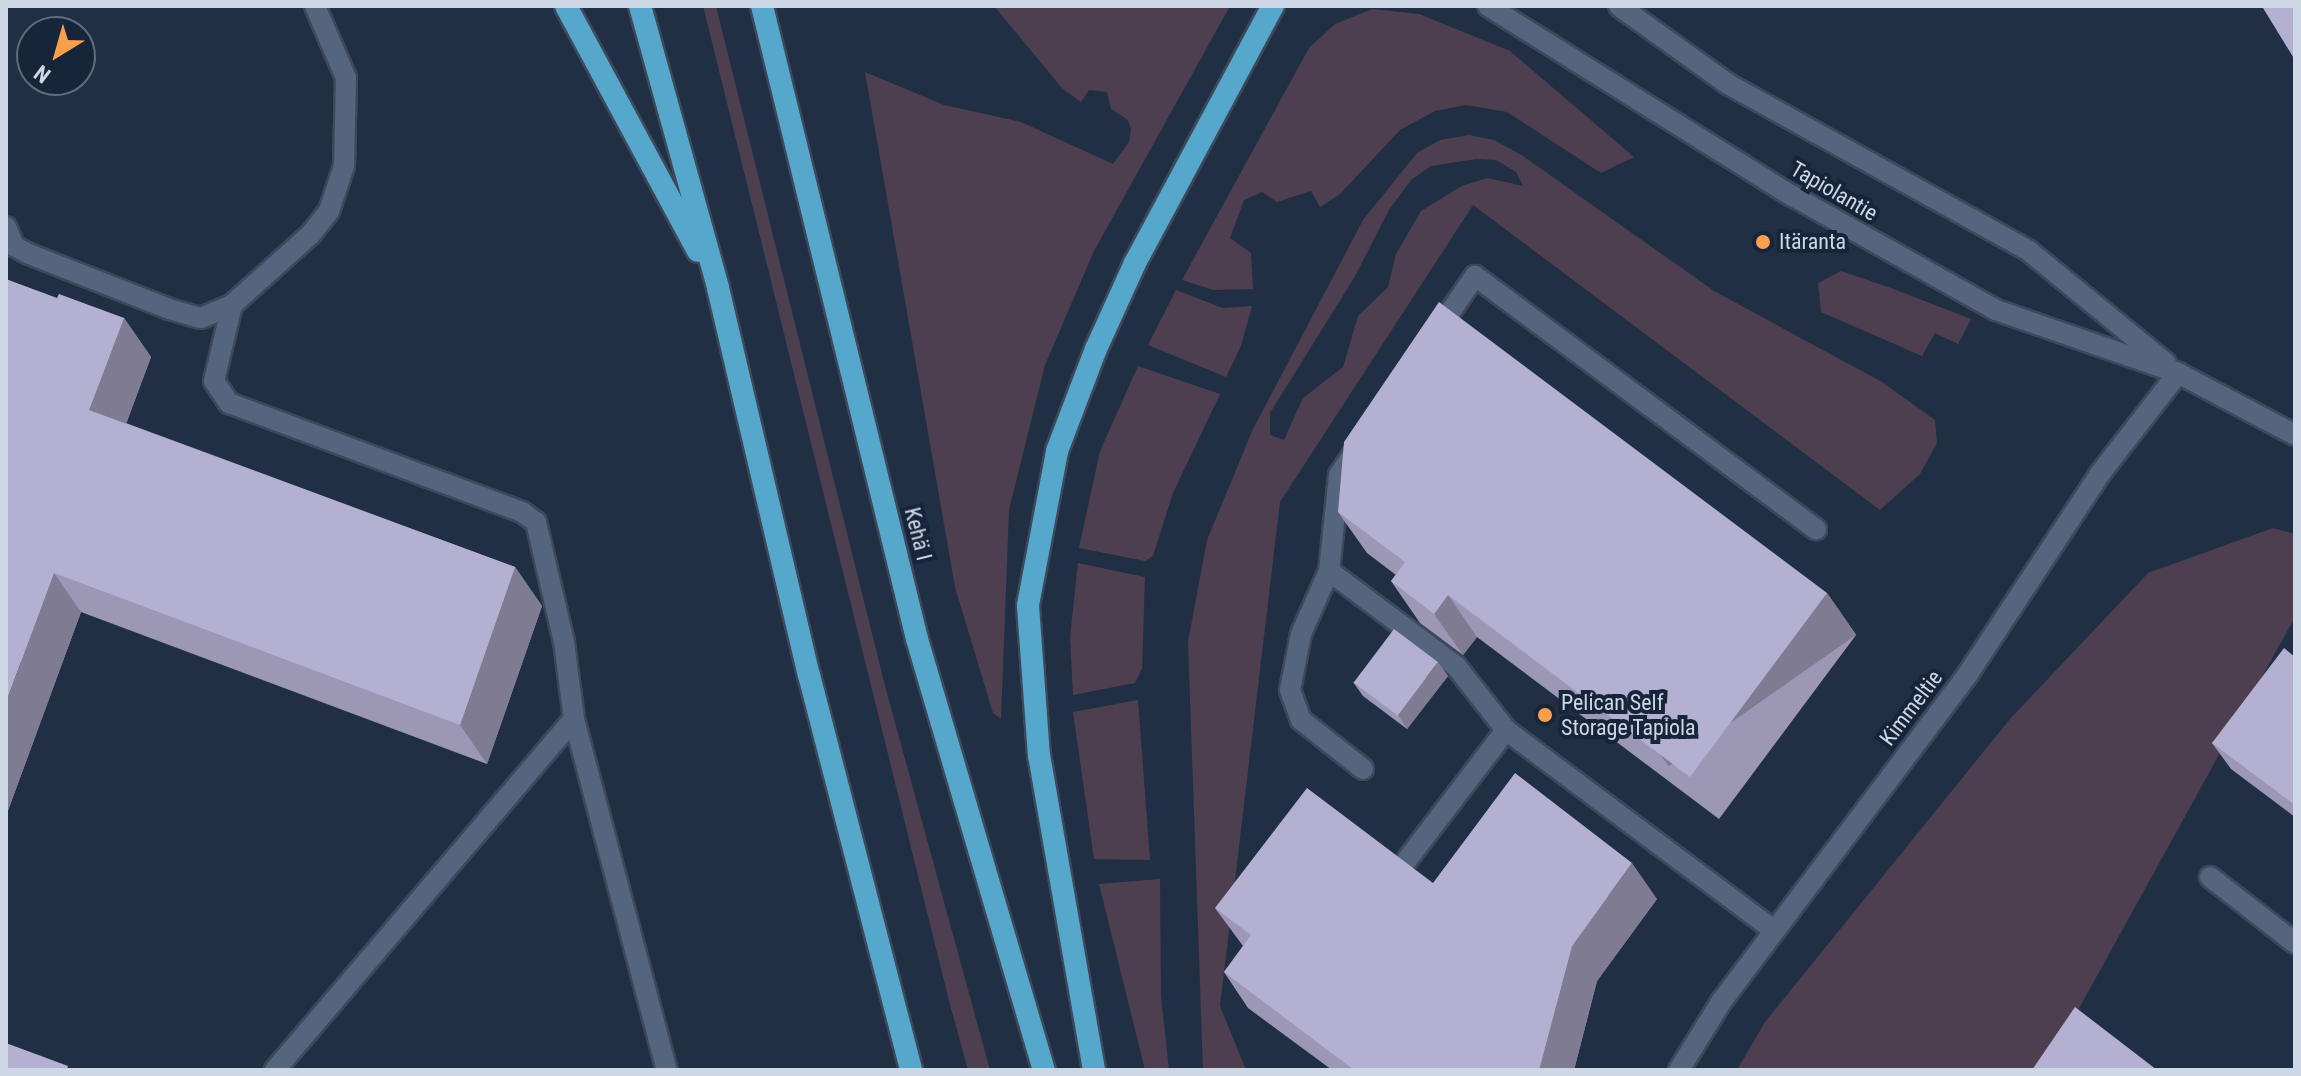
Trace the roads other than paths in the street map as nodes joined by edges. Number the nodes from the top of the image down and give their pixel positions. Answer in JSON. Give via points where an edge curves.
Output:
{"nodes":[{"id":1,"x":315,"y":6,"type":"edge"},
{"id":2,"x":566,"y":6,"type":"edge"},
{"id":3,"x":640,"y":6,"type":"edge"},
{"id":4,"x":762,"y":6,"type":"edge"},
{"id":5,"x":1273,"y":6,"type":"edge"},
{"id":6,"x":1488,"y":6,"type":"edge"},
{"id":7,"x":1619,"y":6,"type":"edge"},
{"id":8,"x":9,"y":238,"type":"edge"},
{"id":9,"x":718,"y":288,"type":"junction"},
{"id":10,"x":232,"y":305,"type":"junction"},
{"id":11,"x":1424,"y":351,"type":"edge"},
{"id":12,"x":2178,"y":373,"type":"junction"},
{"id":13,"x":2295,"y":435,"type":"edge"},
{"id":14,"x":1365,"y":438,"type":"edge"},
{"id":15,"x":1816,"y":529,"type":"dead end"},
{"id":16,"x":1329,"y":571,"type":"junction"},
{"id":17,"x":574,"y":719,"type":"junction"},
{"id":18,"x":1506,"y":730,"type":"junction"},
{"id":19,"x":1363,"y":769,"type":"dead end"},
{"id":20,"x":1407,"y":860,"type":"edge"},
{"id":21,"x":2210,"y":877,"type":"dead end"},
{"id":22,"x":1773,"y":930,"type":"junction"},
{"id":23,"x":2295,"y":943,"type":"edge"},
{"id":24,"x":275,"y":1070,"type":"edge"},
{"id":25,"x":667,"y":1070,"type":"edge"},
{"id":26,"x":911,"y":1070,"type":"edge"},
{"id":27,"x":1044,"y":1070,"type":"edge"},
{"id":28,"x":1094,"y":1070,"type":"edge"},
{"id":29,"x":1679,"y":1070,"type":"edge"}],
"edges":[{"from":1,"to":10,"type":"main road","via":[[346,78],[344,166],[329,211],[311,234]]},
{"from":2,"to":9,"type":"highway"},
{"from":3,"to":9,"type":"highway"},
{"from":4,"to":27,"type":"highway","name":"Kehä I","via":[[917,639]]},
{"from":5,"to":28,"type":"highway","via":[[1135,263],[1096,349],[1057,451],[1028,605],[1039,756]]},
{"from":6,"to":12,"type":"main road","name":"Tapiolantie","via":[[1791,195],[1996,310]]},
{"from":7,"to":12,"type":"main road","name":"Tapiolantie","via":[[1728,84],[2029,251]]},
{"from":8,"to":10,"type":"main road","via":[[190,315],[201,318]]},
{"from":9,"to":26,"type":"highway","via":[[809,675]]},
{"from":10,"to":17,"type":"main road","via":[[214,381],[229,403],[522,512],[536,522],[564,642]]},
{"from":11,"to":15,"type":"main road","via":[[1475,276]]},
{"from":12,"to":13,"type":"main road","name":"Tapiolantie"},
{"from":12,"to":22,"type":"main road","name":"Kimmeltie","via":[[2099,475],[1968,674]]},
{"from":14,"to":16,"type":"main road","via":[[1339,475]]},
{"from":16,"to":18,"type":"main road","via":[[1456,666]]},
{"from":16,"to":19,"type":"main road","via":[[1301,634],[1290,690],[1301,720]]},
{"from":17,"to":24,"type":"main road"},
{"from":17,"to":25,"type":"main road"},
{"from":18,"to":20,"type":"main road"},
{"from":18,"to":22,"type":"main road"},
{"from":21,"to":23,"type":"main road"},
{"from":22,"to":29,"type":"main road","name":"Kimmeltie"}]}
